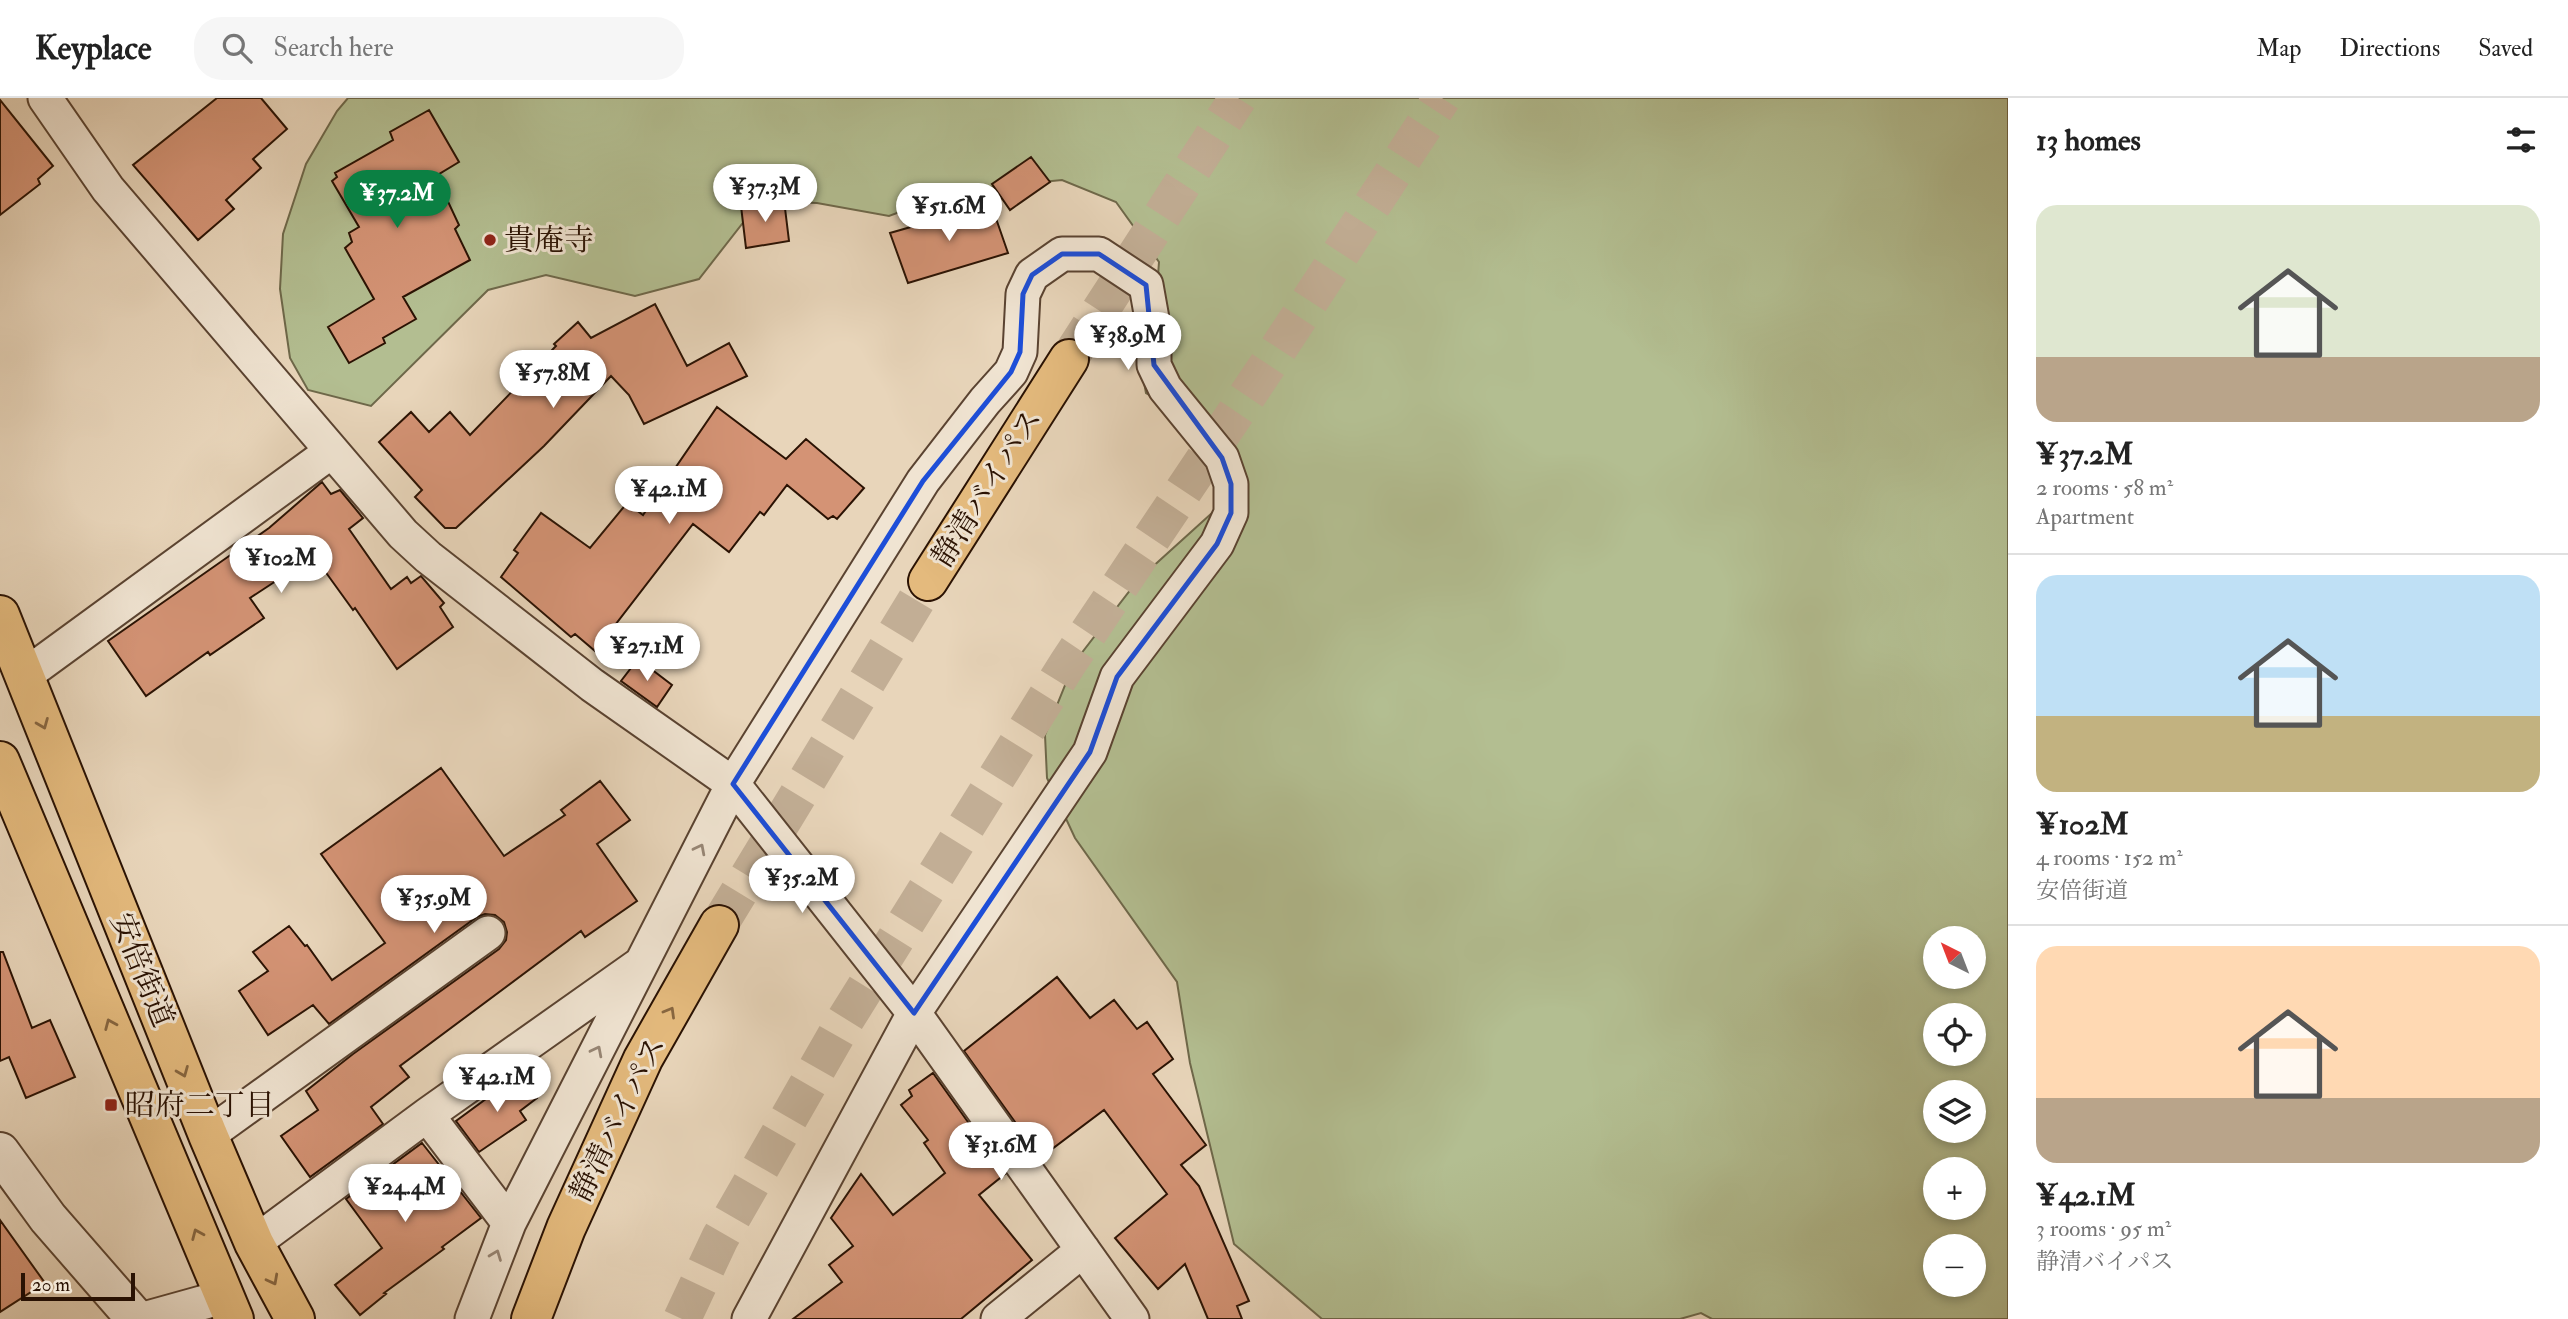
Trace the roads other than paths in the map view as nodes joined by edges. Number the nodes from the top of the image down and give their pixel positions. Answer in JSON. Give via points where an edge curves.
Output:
{"nodes":[{"id":1,"x":45,"y":98,"type":"edge"},
{"id":2,"x":1069,"y":359,"type":"tunnel mouth"},
{"id":3,"x":332,"y":451,"type":"junction"},
{"id":4,"x":928,"y":581,"type":"tunnel mouth"},
{"id":5,"x":0,"y":615,"type":"edge"},
{"id":6,"x":24,"y":676,"type":"junction"},
{"id":7,"x":0,"y":761,"type":"edge"},
{"id":8,"x":733,"y":784,"type":"junction"},
{"id":9,"x":719,"y":925,"type":"tunnel mouth"},
{"id":10,"x":488,"y":933,"type":"dead end"},
{"id":11,"x":642,"y":963,"type":"junction"},
{"id":12,"x":914,"y":1013,"type":"junction"},
{"id":13,"x":427,"y":1115,"type":"junction"},
{"id":14,"x":208,"y":1135,"type":"junction"},
{"id":15,"x":0,"y":1152,"type":"edge"},
{"id":16,"x":509,"y":1223,"type":"junction"},
{"id":17,"x":254,"y":1243,"type":"junction"},
{"id":18,"x":1083,"y":1250,"type":"junction"},
{"id":19,"x":229,"y":1308,"type":"edge"},
{"id":20,"x":136,"y":1319,"type":"edge"},
{"id":21,"x":144,"y":1319,"type":"edge"},
{"id":22,"x":295,"y":1319,"type":"edge"},
{"id":23,"x":472,"y":1319,"type":"edge"},
{"id":24,"x":531,"y":1319,"type":"edge"},
{"id":25,"x":749,"y":1319,"type":"edge"},
{"id":26,"x":998,"y":1319,"type":"edge"},
{"id":27,"x":1132,"y":1319,"type":"edge"}],
"edges":[{"from":1,"to":3,"type":"street","via":[[107,189]]},
{"from":2,"to":4,"type":"main road","name":"静清バイパス"},
{"from":3,"to":6,"type":"street"},
{"from":3,"to":8,"type":"street","via":[[428,557],[592,685]]},
{"from":5,"to":6,"type":"main road","name":"安倍街道"},
{"from":6,"to":14,"type":"main road","name":"安倍街道","one_way":true},
{"from":19,"to":7,"type":"main road","name":"安倍街道","one_way":true},
{"from":11,"to":8,"type":"street","one_way":true},
{"from":8,"to":12,"type":"street"},
{"from":8,"to":12,"type":"street","via":[[923,481],[1011,372],[1020,352],[1023,294],[1032,275],[1062,254],[1099,254],[1146,285],[1154,365],[1165,388],[1222,458],[1231,484],[1231,513],[1217,544],[1117,677],[1090,752]]},
{"from":24,"to":9,"type":"main road","name":"静清バイパス","one_way":true,"via":[[566,1228],[643,1059]]},
{"from":10,"to":14,"type":"street"},
{"from":11,"to":13,"type":"street"},
{"from":16,"to":11,"type":"street","one_way":true},
{"from":12,"to":18,"type":"street"},
{"from":12,"to":25,"type":"street"},
{"from":13,"to":16,"type":"street"},
{"from":13,"to":17,"type":"street"},
{"from":14,"to":17,"type":"main road","name":"安倍街道"},
{"from":15,"to":20,"type":"street","via":[[48,1218]]},
{"from":23,"to":16,"type":"street","one_way":true},
{"from":17,"to":22,"type":"main road","name":"安倍街道","one_way":true},
{"from":18,"to":26,"type":"street"},
{"from":18,"to":27,"type":"street"},
{"from":19,"to":21,"type":"street"}]}
